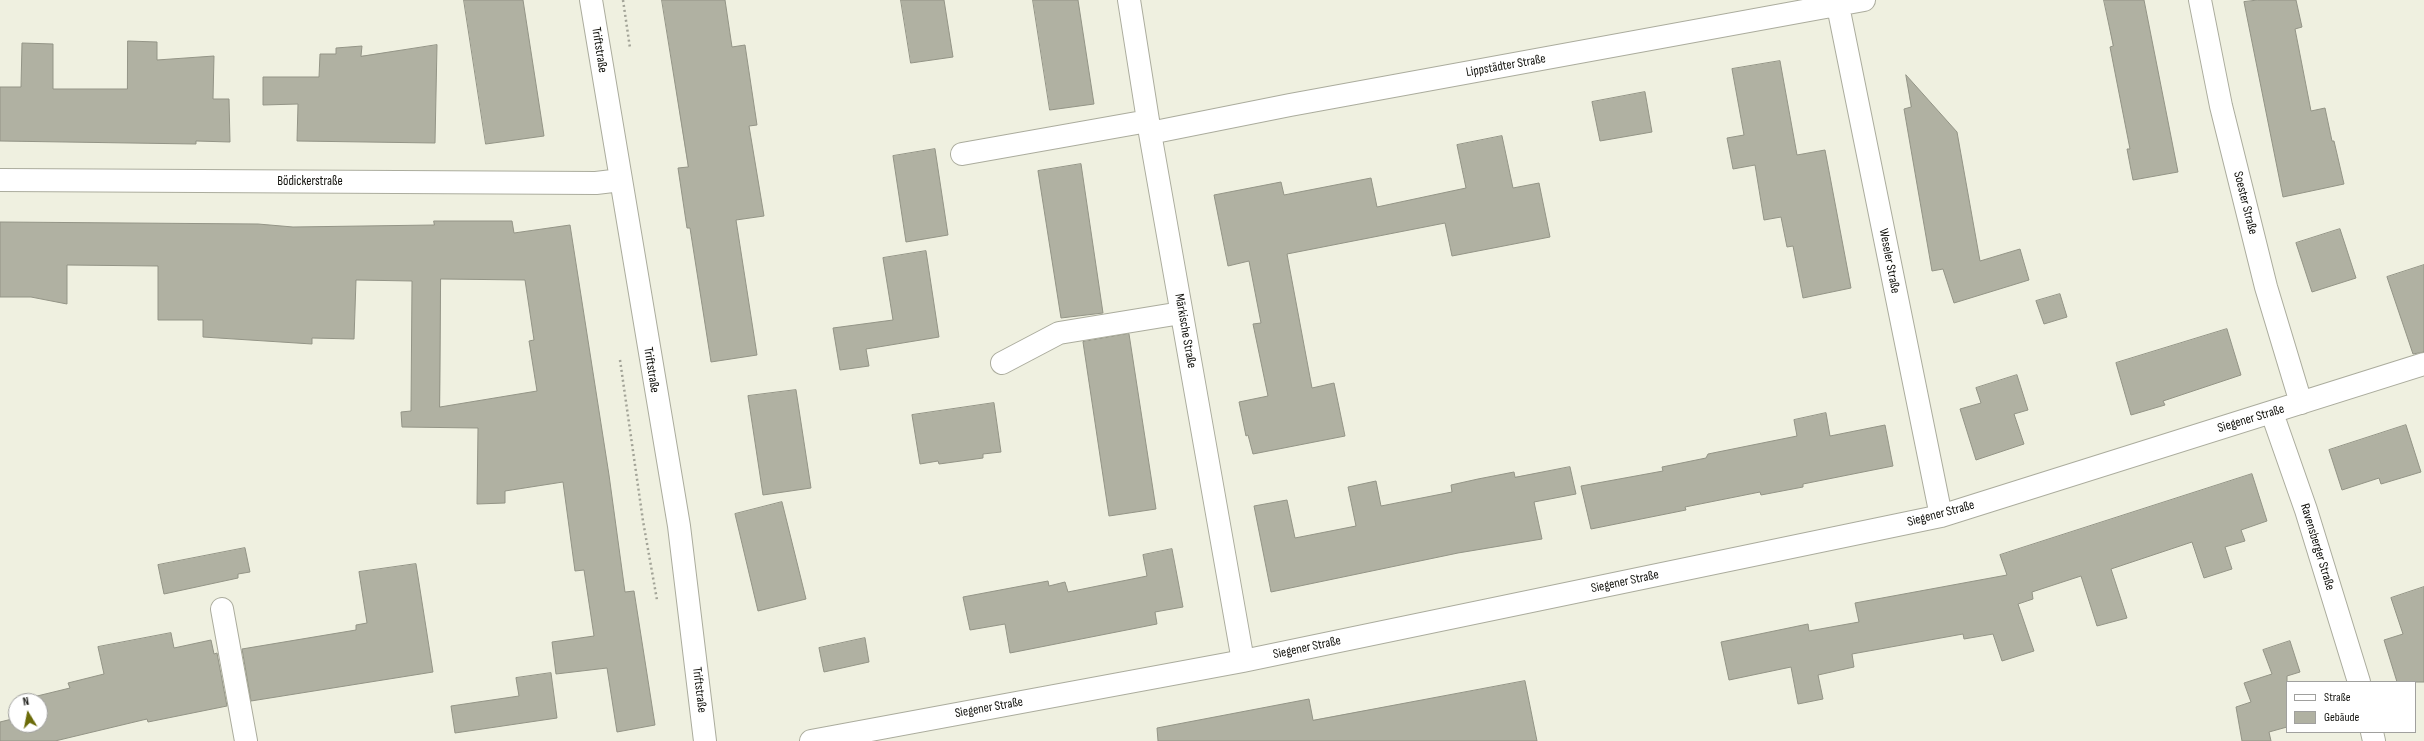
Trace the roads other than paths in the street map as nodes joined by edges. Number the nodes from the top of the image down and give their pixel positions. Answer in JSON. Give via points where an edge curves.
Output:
{"nodes":[{"id":1,"x":591,"y":0,"type":"edge"},
{"id":2,"x":1128,"y":0,"type":"edge"},
{"id":3,"x":1864,"y":0,"type":"edge"},
{"id":4,"x":2200,"y":0,"type":"edge"},
{"id":5,"x":1838,"y":6,"type":"junction"},
{"id":6,"x":1149,"y":127,"type":"junction"},
{"id":7,"x":962,"y":154,"type":"dead end"},
{"id":8,"x":0,"y":180,"type":"edge"},
{"id":9,"x":621,"y":180,"type":"junction"},
{"id":10,"x":1181,"y":313,"type":"junction"},
{"id":11,"x":1002,"y":363,"type":"dead end"},
{"id":12,"x":2424,"y":364,"type":"edge"},
{"id":13,"x":2301,"y":403,"type":"junction"},
{"id":14,"x":2272,"y":413,"type":"junction"},
{"id":15,"x":1941,"y":516,"type":"junction"},
{"id":16,"x":222,"y":609,"type":"dead end"},
{"id":17,"x":1243,"y":661,"type":"junction"},
{"id":18,"x":2359,"y":681,"type":"edge"},
{"id":19,"x":246,"y":741,"type":"edge"},
{"id":20,"x":706,"y":741,"type":"edge"},
{"id":21,"x":811,"y":741,"type":"edge"}],
"edges":[{"from":1,"to":9,"type":"street","name":"Triftstraße"},
{"from":2,"to":6,"type":"street","name":"Märkische Straße"},
{"from":3,"to":5,"type":"street","name":"Lippstädter Straße"},
{"from":4,"to":13,"type":"street","name":"Soester Straße","via":[[2221,106],[2266,287]]},
{"from":5,"to":6,"type":"street","name":"Lippstädter Straße","via":[[1298,104]]},
{"from":5,"to":15,"type":"street","name":"Weseler Straße"},
{"from":6,"to":7,"type":"street","name":"Lippstädter Straße"},
{"from":6,"to":10,"type":"street","name":"Märkische Straße"},
{"from":8,"to":9,"type":"street","name":"Bödickerstraße","via":[[596,183]]},
{"from":9,"to":20,"type":"street","name":"Triftstraße","via":[[679,526]]},
{"from":10,"to":11,"type":"street","via":[[1059,333]]},
{"from":10,"to":17,"type":"street","name":"Märkische Straße"},
{"from":12,"to":13,"type":"street","name":"Siegener Straße"},
{"from":13,"to":14,"type":"street","name":"Siegener Straße"},
{"from":14,"to":15,"type":"street","name":"Siegener Straße"},
{"from":14,"to":18,"type":"street","name":"Ravensberger Straße","via":[[2306,510]]},
{"from":15,"to":17,"type":"street","name":"Siegener Straße"},
{"from":16,"to":19,"type":"street"},
{"from":17,"to":21,"type":"street","name":"Siegener Straße"}]}
